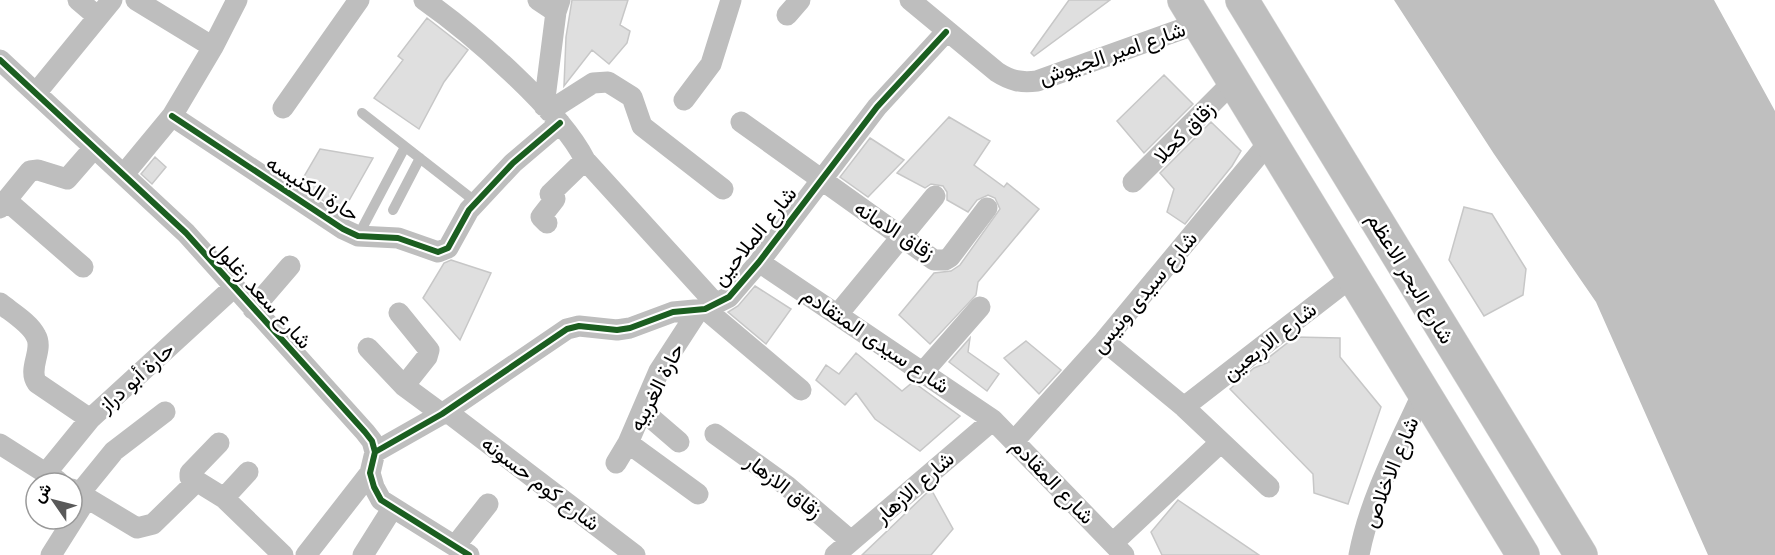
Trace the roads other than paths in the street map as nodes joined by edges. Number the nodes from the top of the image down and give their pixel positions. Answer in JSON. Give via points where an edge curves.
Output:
{"nodes":[{"id":1,"x":78,"y":0,"type":"edge"},
{"id":2,"x":112,"y":0,"type":"edge"},
{"id":3,"x":136,"y":0,"type":"edge"},
{"id":4,"x":237,"y":0,"type":"edge"},
{"id":5,"x":359,"y":0,"type":"edge"},
{"id":6,"x":423,"y":0,"type":"edge"},
{"id":7,"x":538,"y":0,"type":"edge"},
{"id":8,"x":731,"y":0,"type":"edge"},
{"id":9,"x":910,"y":0,"type":"edge"},
{"id":10,"x":1242,"y":0,"type":"edge"},
{"id":11,"x":558,"y":6,"type":"edge"},
{"id":12,"x":1192,"y":11,"type":"edge"},
{"id":13,"x":98,"y":16,"type":"junction"},
{"id":14,"x":946,"y":32,"type":"junction"},
{"id":15,"x":213,"y":47,"type":"junction"},
{"id":16,"x":0,"y":60,"type":"edge"},
{"id":17,"x":1234,"y":81,"type":"junction"},
{"id":18,"x":36,"y":93,"type":"junction"},
{"id":19,"x":684,"y":100,"type":"dead end"},
{"id":20,"x":283,"y":108,"type":"dead end"},
{"id":21,"x":362,"y":113,"type":"dead end"},
{"id":22,"x":551,"y":113,"type":"junction"},
{"id":23,"x":172,"y":116,"type":"junction"},
{"id":24,"x":741,"y":122,"type":"dead end"},
{"id":25,"x":1270,"y":141,"type":"junction"},
{"id":26,"x":405,"y":147,"type":"junction"},
{"id":27,"x":94,"y":148,"type":"junction"},
{"id":28,"x":420,"y":158,"type":"junction"},
{"id":29,"x":585,"y":160,"type":"junction"},
{"id":30,"x":124,"y":174,"type":"junction"},
{"id":31,"x":819,"y":180,"type":"junction"},
{"id":32,"x":1133,"y":182,"type":"dead end"},
{"id":33,"x":723,"y":189,"type":"dead end"},
{"id":34,"x":935,"y":196,"type":"dead end"},
{"id":35,"x":476,"y":202,"type":"junction"},
{"id":36,"x":3,"y":204,"type":"edge"},
{"id":37,"x":987,"y":207,"type":"dead end"},
{"id":38,"x":393,"y":210,"type":"dead end"},
{"id":39,"x":547,"y":223,"type":"dead end"},
{"id":40,"x":358,"y":236,"type":"junction"},
{"id":41,"x":901,"y":237,"type":"junction"},
{"id":42,"x":759,"y":262,"type":"junction"},
{"id":43,"x":290,"y":266,"type":"dead end"},
{"id":44,"x":83,"y":267,"type":"dead end"},
{"id":45,"x":1353,"y":276,"type":"junction"},
{"id":46,"x":233,"y":288,"type":"junction"},
{"id":47,"x":0,"y":303,"type":"edge"},
{"id":48,"x":980,"y":307,"type":"dead end"},
{"id":49,"x":706,"y":308,"type":"junction"},
{"id":50,"x":253,"y":309,"type":"junction"},
{"id":51,"x":399,"y":314,"type":"dead end"},
{"id":52,"x":838,"y":314,"type":"junction"},
{"id":53,"x":1104,"y":341,"type":"junction"},
{"id":54,"x":368,"y":348,"type":"dead end"},
{"id":55,"x":924,"y":371,"type":"junction"},
{"id":56,"x":404,"y":386,"type":"junction"},
{"id":57,"x":801,"y":390,"type":"dead end"},
{"id":58,"x":1424,"y":390,"type":"junction"},
{"id":59,"x":1184,"y":407,"type":"junction"},
{"id":60,"x":643,"y":411,"type":"junction"},
{"id":61,"x":165,"y":412,"type":"dead end"},
{"id":62,"x":444,"y":413,"type":"junction"},
{"id":63,"x":90,"y":419,"type":"junction"},
{"id":64,"x":993,"y":420,"type":"junction"},
{"id":65,"x":715,"y":434,"type":"dead end"},
{"id":66,"x":1015,"y":440,"type":"junction"},
{"id":67,"x":678,"y":442,"type":"dead end"},
{"id":68,"x":1221,"y":442,"type":"junction"},
{"id":69,"x":219,"y":443,"type":"dead end"},
{"id":70,"x":628,"y":443,"type":"junction"},
{"id":71,"x":0,"y":444,"type":"edge"},
{"id":72,"x":375,"y":452,"type":"junction"},
{"id":73,"x":616,"y":463,"type":"dead end"},
{"id":74,"x":42,"y":471,"type":"edge"},
{"id":75,"x":74,"y":471,"type":"edge"},
{"id":76,"x":248,"y":472,"type":"dead end"},
{"id":77,"x":370,"y":472,"type":"junction"},
{"id":78,"x":84,"y":476,"type":"edge"},
{"id":79,"x":193,"y":477,"type":"junction"},
{"id":80,"x":1269,"y":487,"type":"dead end"},
{"id":81,"x":698,"y":494,"type":"dead end"},
{"id":82,"x":84,"y":497,"type":"edge"},
{"id":83,"x":224,"y":498,"type":"junction"},
{"id":84,"x":488,"y":504,"type":"dead end"},
{"id":85,"x":392,"y":509,"type":"junction"},
{"id":86,"x":57,"y":531,"type":"edge"},
{"id":87,"x":851,"y":541,"type":"junction"},
{"id":88,"x":1119,"y":549,"type":"edge"},
{"id":89,"x":454,"y":550,"type":"edge"},
{"id":90,"x":269,"y":551,"type":"edge"},
{"id":91,"x":51,"y":555,"type":"edge"},
{"id":92,"x":306,"y":555,"type":"edge"},
{"id":93,"x":363,"y":555,"type":"edge"},
{"id":94,"x":635,"y":555,"type":"edge"},
{"id":95,"x":835,"y":555,"type":"edge"},
{"id":96,"x":1359,"y":555,"type":"edge"},
{"id":97,"x":1523,"y":555,"type":"edge"},
{"id":98,"x":1581,"y":555,"type":"edge"}],
"edges":[{"from":1,"to":13,"type":"street"},
{"from":2,"to":13,"type":"street"},
{"from":3,"to":15,"type":"street"},
{"from":4,"to":15,"type":"street"},
{"from":5,"to":20,"type":"street"},
{"from":6,"to":22,"type":"street","via":[[494,58]]},
{"from":7,"to":11,"type":"street"},
{"from":8,"to":19,"type":"street","via":[[711,64]]},
{"from":9,"to":14,"type":"street","name":"شارع امير الجيوش"},
{"from":10,"to":98,"type":"main road","name":"شارع البحر الاعظم"},
{"from":11,"to":22,"type":"street"},
{"from":12,"to":14,"type":"street","name":"شارع امير الجيوش","via":[[1037,81],[1023,83],[1009,80]]},
{"from":12,"to":17,"type":"main road"},
{"from":13,"to":18,"type":"street"},
{"from":14,"to":31,"type":"street","name":"شارع الملاحين","via":[[877,106]]},
{"from":15,"to":23,"type":"street"},
{"from":16,"to":18,"type":"street","name":"شارع سعد زغلول"},
{"from":17,"to":25,"type":"main road"},
{"from":17,"to":32,"type":"street","name":"زقاق كحلا"},
{"from":18,"to":27,"type":"street","name":"شارع سعد زغلول"},
{"from":21,"to":26,"type":"lane"},
{"from":22,"to":29,"type":"street","via":[[576,142]]},
{"from":22,"to":33,"type":"street","via":[[594,83],[608,81],[632,97],[642,126]]},
{"from":22,"to":35,"type":"street","via":[[513,163]]},
{"from":23,"to":30,"type":"street"},
{"from":23,"to":40,"type":"street","name":"حارة الكنيسه"},
{"from":24,"to":31,"type":"street","name":"زقاق الامانه"},
{"from":25,"to":45,"type":"main road"},
{"from":25,"to":53,"type":"street","name":"شارع سيدى ونيس"},
{"from":26,"to":28,"type":"lane"},
{"from":26,"to":40,"type":"lane"},
{"from":27,"to":30,"type":"street","name":"شارع سعد زغلول"},
{"from":27,"to":36,"type":"street","via":[[67,179],[30,171]]},
{"from":28,"to":35,"type":"lane"},
{"from":28,"to":38,"type":"lane"},
{"from":29,"to":39,"type":"street","via":[[550,194],[555,199],[541,217]]},
{"from":29,"to":49,"type":"street"},
{"from":30,"to":46,"type":"street","name":"شارع سعد زغلول","via":[[186,232]]},
{"from":31,"to":41,"type":"street","name":"زقاق الامانه"},
{"from":31,"to":42,"type":"street","name":"شارع الملاحين"},
{"from":34,"to":41,"type":"street"},
{"from":35,"to":40,"type":"street","name":"حارة الكنيسه","via":[[448,248],[438,252],[398,238]]},
{"from":36,"to":44,"type":"street"},
{"from":37,"to":41,"type":"street","name":"زقاق الامانه","via":[[945,260],[934,260]]},
{"from":41,"to":52,"type":"street"},
{"from":42,"to":49,"type":"street","name":"شارع الملاحين","via":[[729,297]]},
{"from":42,"to":52,"type":"street","name":"شارع سيدى المتقادم"},
{"from":43,"to":50,"type":"street"},
{"from":45,"to":58,"type":"main road"},
{"from":45,"to":59,"type":"street","name":"شارع الاربعين"},
{"from":46,"to":50,"type":"street","name":"شارع سعد زغلول"},
{"from":46,"to":63,"type":"street","name":"حارة أبو دراز"},
{"from":47,"to":63,"type":"street","via":[[36,336],[36,383]]},
{"from":48,"to":55,"type":"street"},
{"from":49,"to":57,"type":"street"},
{"from":49,"to":60,"type":"street","name":"حارة الغربيه","via":[[659,371]]},
{"from":49,"to":62,"type":"street","via":[[673,312],[617,330],[592,326],[567,329]]},
{"from":50,"to":72,"type":"street","name":"شارع سعد زغلول","via":[[365,432]]},
{"from":51,"to":56,"type":"street","via":[[429,350]]},
{"from":52,"to":55,"type":"street","name":"شارع سيدى المتقادم"},
{"from":53,"to":59,"type":"street"},
{"from":53,"to":66,"type":"street","name":"شارع سيدى ونيس"},
{"from":54,"to":56,"type":"street","name":"شارع كوم حسونه"},
{"from":55,"to":64,"type":"street","name":"شارع سيدى المتقادم"},
{"from":56,"to":62,"type":"street","name":"شارع كوم حسونه"},
{"from":58,"to":96,"type":"street","name":"شارع الاخلاص","via":[[1381,486]]},
{"from":58,"to":97,"type":"main road"},
{"from":59,"to":68,"type":"street"},
{"from":60,"to":67,"type":"street"},
{"from":60,"to":70,"type":"street","name":"حارة الغربيه"},
{"from":61,"to":78,"type":"street"},
{"from":62,"to":72,"type":"street"},
{"from":62,"to":94,"type":"street","name":"شارع كوم حسونه"},
{"from":63,"to":75,"type":"street","name":"حارة أبو دراز"},
{"from":64,"to":66,"type":"street","name":"شارع المقادم"},
{"from":64,"to":87,"type":"street","name":"شارع الازهار"},
{"from":65,"to":87,"type":"street","name":"زقاق الازهار","via":[[787,486]]},
{"from":66,"to":88,"type":"street","name":"شارع المقادم"},
{"from":68,"to":80,"type":"street"},
{"from":68,"to":88,"type":"street"},
{"from":69,"to":79,"type":"street"},
{"from":70,"to":73,"type":"street","name":"حارة الغربيه"},
{"from":70,"to":81,"type":"street"},
{"from":71,"to":74,"type":"street"},
{"from":72,"to":77,"type":"street"},
{"from":76,"to":83,"type":"street"},
{"from":77,"to":85,"type":"street","via":[[381,500]]},
{"from":77,"to":92,"type":"street"},
{"from":79,"to":82,"type":"street","via":[[153,524],[146,527],[130,525]]},
{"from":79,"to":83,"type":"street"},
{"from":83,"to":90,"type":"street"},
{"from":84,"to":89,"type":"street"},
{"from":85,"to":89,"type":"street"},
{"from":85,"to":93,"type":"street"},
{"from":86,"to":91,"type":"street"},
{"from":87,"to":95,"type":"street","name":"شارع الازهار"}]}
